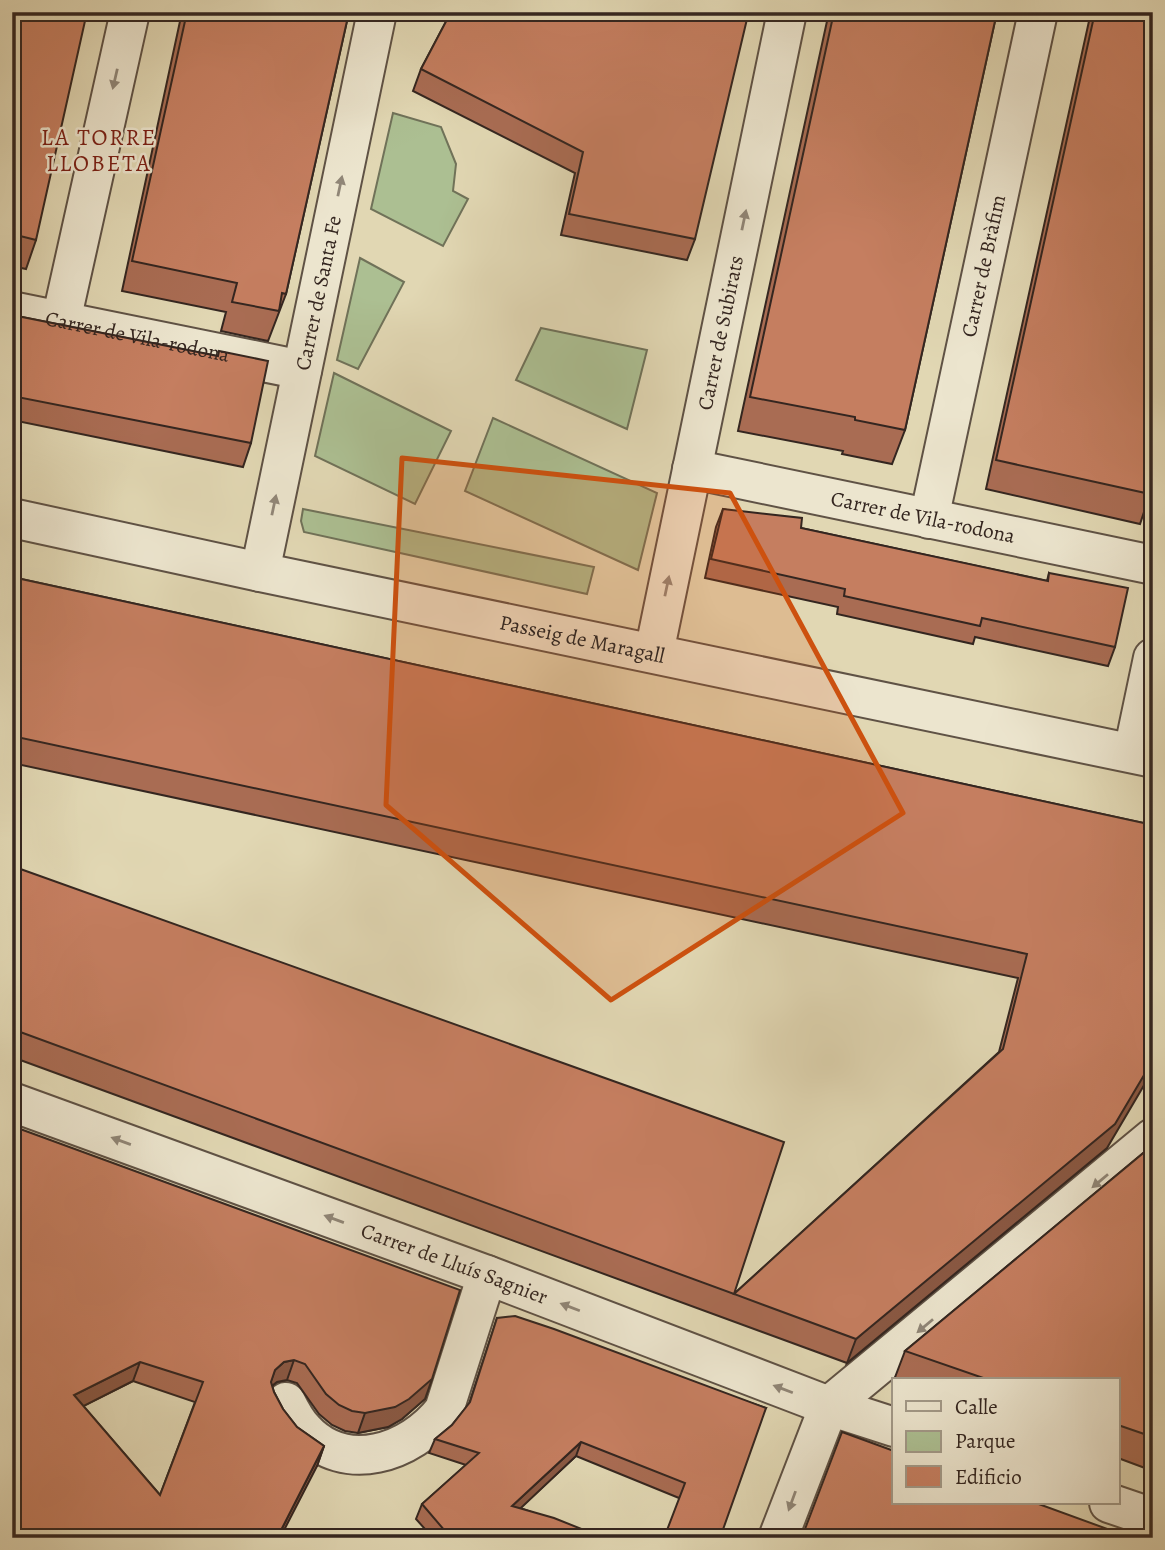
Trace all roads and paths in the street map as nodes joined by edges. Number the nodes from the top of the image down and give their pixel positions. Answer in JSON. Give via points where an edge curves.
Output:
{"nodes":[{"id":1,"x":130,"y":12,"type":"edge"},
{"id":2,"x":377,"y":12,"type":"edge"},
{"id":3,"x":787,"y":12,"type":"edge"},
{"id":4,"x":1038,"y":12,"type":"edge"},
{"id":5,"x":12,"y":311,"type":"edge"},
{"id":6,"x":61,"y":321,"type":"junction"},
{"id":7,"x":302,"y":370,"type":"junction"},
{"id":8,"x":692,"y":469,"type":"junction"},
{"id":9,"x":12,"y":518,"type":"edge"},
{"id":10,"x":929,"y":519,"type":"junction"},
{"id":11,"x":1153,"y":565,"type":"edge"},
{"id":12,"x":260,"y":572,"type":"junction"},
{"id":13,"x":654,"y":653,"type":"junction"},
{"id":14,"x":1153,"y":658,"type":"edge"},
{"id":15,"x":1143,"y":755,"type":"edge"},
{"id":16,"x":12,"y":1102,"type":"edge"},
{"id":17,"x":1153,"y":1138,"type":"edge"},
{"id":18,"x":487,"y":1275,"type":"junction"},
{"id":19,"x":286,"y":1402,"type":"dead end"},
{"id":20,"x":829,"y":1406,"type":"junction"},
{"id":21,"x":892,"y":1426,"type":"edge"},
{"id":22,"x":1112,"y":1504,"type":"edge"},
{"id":23,"x":1153,"y":1518,"type":"edge"},
{"id":24,"x":778,"y":1538,"type":"edge"}],
"edges":[{"from":1,"to":6,"type":"street","one_way":true},
{"from":7,"to":2,"type":"street","name":"Carrer de Santa Fe","one_way":true},
{"from":8,"to":3,"type":"street","name":"Carrer de Subirats","one_way":true},
{"from":4,"to":10,"type":"street","name":"Carrer de Bràfim"},
{"from":5,"to":6,"type":"street","name":"Carrer de Vila-rodona"},
{"from":6,"to":7,"type":"street","name":"Carrer de Vila-rodona"},
{"from":12,"to":7,"type":"street","name":"Carrer de Santa Fe","one_way":true},
{"from":8,"to":10,"type":"street","name":"Carrer de Vila-rodona"},
{"from":13,"to":8,"type":"street","name":"Carrer de Subirats","one_way":true},
{"from":9,"to":12,"type":"street","name":"Passeig de Maragall"},
{"from":10,"to":11,"type":"street","name":"Carrer de Vila-rodona"},
{"from":12,"to":13,"type":"street","name":"Passeig de Maragall"},
{"from":13,"to":15,"type":"street","name":"Passeig de Maragall"},
{"from":14,"to":15,"type":"street"},
{"from":18,"to":16,"type":"street","name":"Carrer de Lluís Sagnier","one_way":true},
{"from":17,"to":20,"type":"street","one_way":true},
{"from":18,"to":19,"type":"street","via":[[444,1410],[420,1436],[386,1452],[347,1455],[331,1450],[304,1430]]},
{"from":20,"to":18,"type":"street","name":"Carrer de Lluís Sagnier","one_way":true},
{"from":20,"to":21,"type":"street","name":"Carrer de Lluís Sagnier"},
{"from":20,"to":24,"type":"street","one_way":true},
{"from":22,"to":23,"type":"street"}]}
